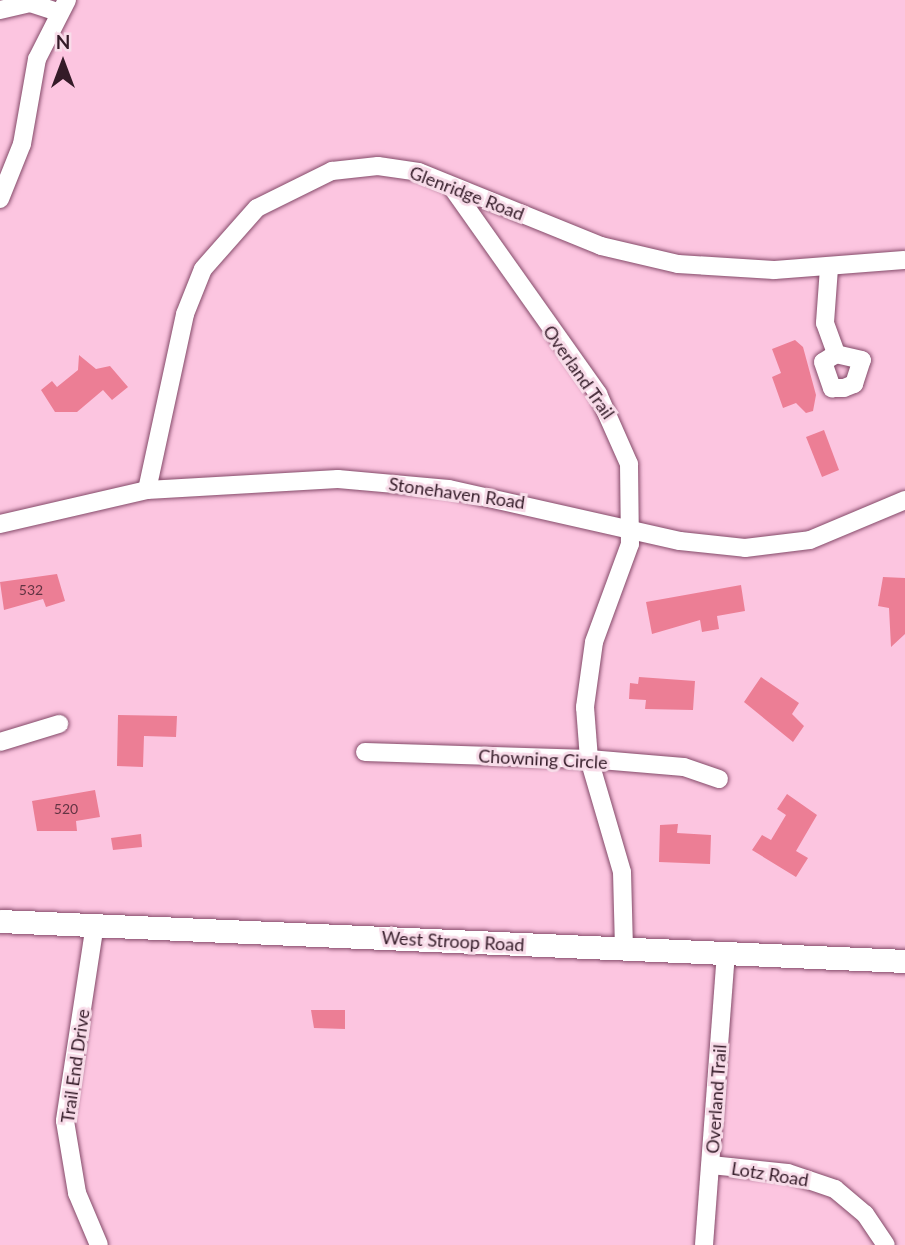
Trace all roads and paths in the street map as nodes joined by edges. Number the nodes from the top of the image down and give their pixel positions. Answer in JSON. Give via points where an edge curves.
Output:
{"nodes":[{"id":1,"x":63,"y":6,"type":"edge"},
{"id":2,"x":0,"y":10,"type":"edge"},
{"id":3,"x":451,"y":186,"type":"junction"},
{"id":4,"x":0,"y":199,"type":"edge"},
{"id":5,"x":905,"y":260,"type":"edge"},
{"id":6,"x":829,"y":268,"type":"junction"},
{"id":7,"x":836,"y":354,"type":"dead end"},
{"id":8,"x":147,"y":490,"type":"junction"},
{"id":9,"x":905,"y":499,"type":"edge"},
{"id":10,"x":0,"y":524,"type":"edge"},
{"id":11,"x":630,"y":528,"type":"junction"},
{"id":12,"x":59,"y":724,"type":"dead end"},
{"id":13,"x":0,"y":742,"type":"edge"},
{"id":14,"x":365,"y":752,"type":"dead end"},
{"id":15,"x":589,"y":759,"type":"junction"},
{"id":16,"x":719,"y":779,"type":"dead end"},
{"id":17,"x":0,"y":921,"type":"edge"},
{"id":18,"x":95,"y":924,"type":"junction"},
{"id":19,"x":624,"y":948,"type":"junction"},
{"id":20,"x":726,"y":953,"type":"junction"},
{"id":21,"x":905,"y":961,"type":"edge"},
{"id":22,"x":711,"y":1165,"type":"junction"},
{"id":23,"x":99,"y":1245,"type":"edge"},
{"id":24,"x":704,"y":1245,"type":"edge"},
{"id":25,"x":886,"y":1245,"type":"edge"}],
"edges":[{"from":1,"to":2,"type":"street","via":[[30,3]]},
{"from":1,"to":4,"type":"street","via":[[37,59],[22,144]]},
{"from":3,"to":6,"type":"street","name":"Glenridge Road","via":[[637,256],[727,269]]},
{"from":3,"to":8,"type":"street","name":"Glenridge Road","via":[[406,169],[332,171],[282,192],[237,225],[192,291],[148,462]]},
{"from":3,"to":11,"type":"street","name":"Overland Trail","via":[[611,415],[629,464]]},
{"from":5,"to":6,"type":"street","name":"Glenridge Road"},
{"from":6,"to":7,"type":"street","via":[[825,323]]},
{"from":8,"to":10,"type":"street","name":"Stonehaven Road"},
{"from":8,"to":11,"type":"street","name":"Stonehaven Road","via":[[287,478],[401,483]]},
{"from":9,"to":11,"type":"street","name":"Stonehaven Road","via":[[837,531],[779,546],[721,547]]},
{"from":11,"to":15,"type":"street","name":"Overland Trail","via":[[588,671]]},
{"from":12,"to":13,"type":"street"},
{"from":14,"to":15,"type":"street","name":"Chowning Circle"},
{"from":15,"to":16,"type":"street","name":"Chowning Circle","via":[[684,767]]},
{"from":15,"to":19,"type":"street","name":"Overland Trail","via":[[622,872]]},
{"from":17,"to":18,"type":"main road","name":"West Stroop Road"},
{"from":18,"to":19,"type":"main road","name":"West Stroop Road"},
{"from":18,"to":23,"type":"street","name":"Trail End Drive","via":[[65,1121],[77,1193]]},
{"from":19,"to":20,"type":"main road","name":"West Stroop Road"},
{"from":20,"to":21,"type":"main road","name":"West Stroop Road"},
{"from":20,"to":22,"type":"street","name":"Overland Trail"},
{"from":22,"to":24,"type":"street","name":"Overland Trail"},
{"from":22,"to":25,"type":"street","name":"Lotz Road","via":[[788,1173],[835,1189],[865,1214]]}]}
